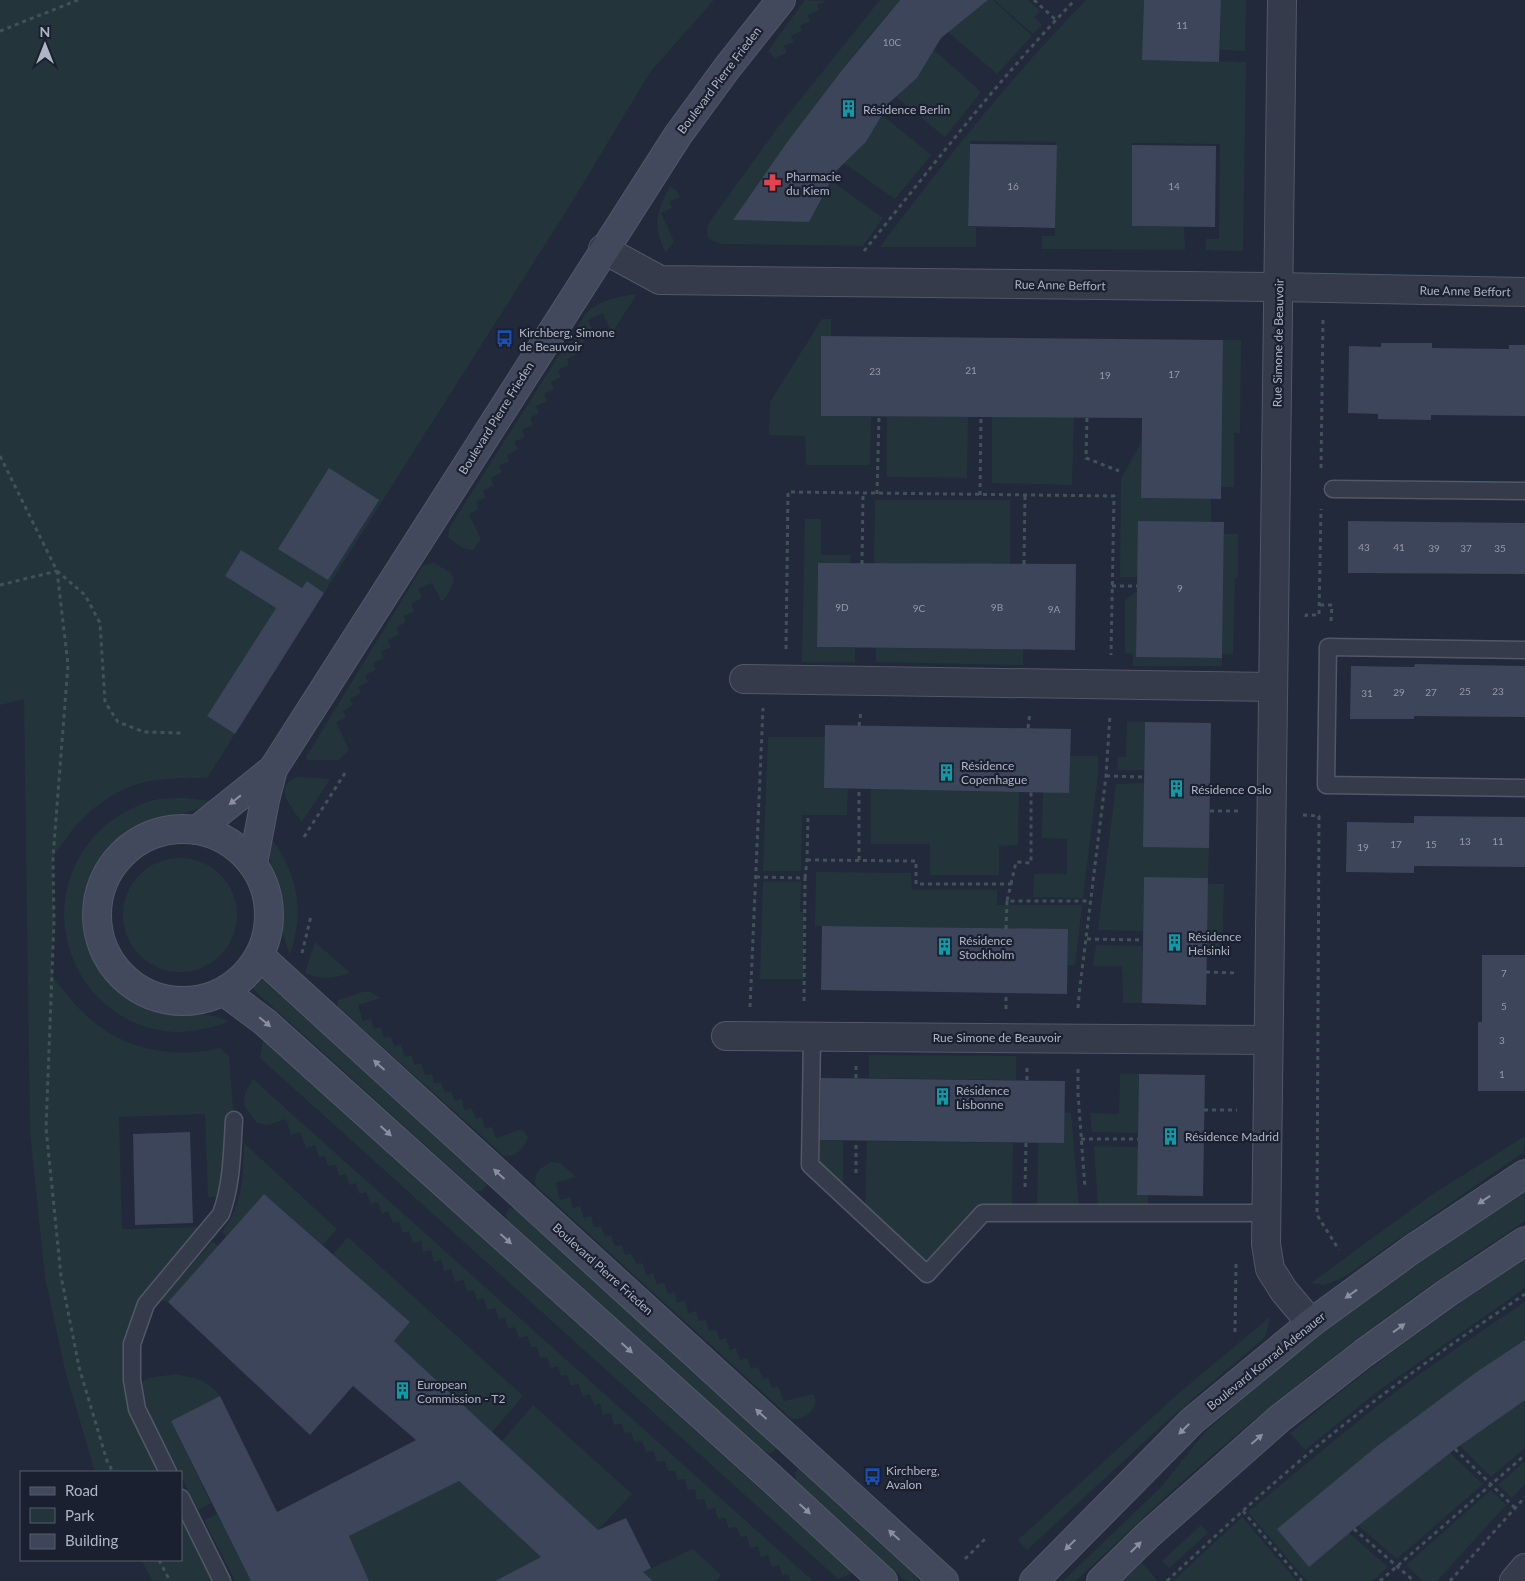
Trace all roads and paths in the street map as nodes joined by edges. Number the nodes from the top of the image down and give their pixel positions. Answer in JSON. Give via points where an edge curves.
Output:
{"nodes":[{"id":1,"x":78,"y":0,"type":"edge"},
{"id":2,"x":781,"y":0,"type":"edge"},
{"id":3,"x":1034,"y":0,"type":"edge"},
{"id":4,"x":1075,"y":0,"type":"edge"},
{"id":5,"x":1282,"y":0,"type":"edge"},
{"id":6,"x":1056,"y":20,"type":"junction"},
{"id":7,"x":0,"y":31,"type":"edge"},
{"id":8,"x":604,"y":249,"type":"junction"},
{"id":9,"x":838,"y":282,"type":"junction"},
{"id":10,"x":1278,"y":287,"type":"junction"},
{"id":11,"x":1525,"y":292,"type":"edge"},
{"id":12,"x":879,"y":417,"type":"dead end"},
{"id":13,"x":981,"y":417,"type":"dead end"},
{"id":14,"x":1087,"y":418,"type":"dead end"},
{"id":15,"x":0,"y":456,"type":"edge"},
{"id":16,"x":1119,"y":471,"type":"dead end"},
{"id":17,"x":1333,"y":489,"type":"dead end"},
{"id":18,"x":1525,"y":491,"type":"edge"},
{"id":19,"x":863,"y":494,"type":"junction"},
{"id":20,"x":877,"y":494,"type":"junction"},
{"id":21,"x":980,"y":495,"type":"junction"},
{"id":22,"x":1025,"y":495,"type":"junction"},
{"id":23,"x":862,"y":564,"type":"dead end"},
{"id":24,"x":1024,"y":564,"type":"dead end"},
{"id":25,"x":57,"y":571,"type":"junction"},
{"id":26,"x":0,"y":585,"type":"edge"},
{"id":27,"x":1112,"y":586,"type":"junction"},
{"id":28,"x":1137,"y":586,"type":"dead end"},
{"id":29,"x":1320,"y":605,"type":"dead end"},
{"id":30,"x":1331,"y":622,"type":"dead end"},
{"id":31,"x":1525,"y":650,"type":"edge"},
{"id":32,"x":764,"y":680,"type":"junction"},
{"id":33,"x":1111,"y":686,"type":"junction"},
{"id":34,"x":1272,"y":687,"type":"junction"},
{"id":35,"x":181,"y":733,"type":"dead end"},
{"id":36,"x":273,"y":769,"type":"junction"},
{"id":37,"x":347,"y":770,"type":"dead end"},
{"id":38,"x":1106,"y":776,"type":"junction"},
{"id":39,"x":1144,"y":777,"type":"dead end"},
{"id":40,"x":1525,"y":788,"type":"edge"},
{"id":41,"x":859,"y":789,"type":"dead end"},
{"id":42,"x":1030,"y":792,"type":"dead end"},
{"id":43,"x":1210,"y":811,"type":"dead end"},
{"id":44,"x":1241,"y":811,"type":"dead end"},
{"id":45,"x":808,"y":818,"type":"dead end"},
{"id":46,"x":197,"y":830,"type":"junction"},
{"id":47,"x":304,"y":837,"type":"dead end"},
{"id":48,"x":807,"y":860,"type":"junction"},
{"id":49,"x":859,"y":860,"type":"junction"},
{"id":50,"x":253,"y":863,"type":"junction"},
{"id":51,"x":756,"y":876,"type":"junction"},
{"id":52,"x":805,"y":878,"type":"junction"},
{"id":53,"x":1011,"y":884,"type":"junction"},
{"id":54,"x":1007,"y":901,"type":"junction"},
{"id":55,"x":1091,"y":901,"type":"junction"},
{"id":56,"x":1006,"y":929,"type":"dead end"},
{"id":57,"x":1087,"y":939,"type":"junction"},
{"id":58,"x":1142,"y":940,"type":"dead end"},
{"id":59,"x":262,"y":958,"type":"junction"},
{"id":60,"x":1206,"y":972,"type":"dead end"},
{"id":61,"x":1238,"y":973,"type":"dead end"},
{"id":62,"x":226,"y":992,"type":"junction"},
{"id":63,"x":737,"y":1035,"type":"joint"},
{"id":64,"x":808,"y":1036,"type":"junction"},
{"id":65,"x":1078,"y":1038,"type":"junction"},
{"id":66,"x":1268,"y":1040,"type":"junction"},
{"id":67,"x":1204,"y":1110,"type":"dead end"},
{"id":68,"x":1237,"y":1110,"type":"dead end"},
{"id":69,"x":234,"y":1120,"type":"dead end"},
{"id":70,"x":1081,"y":1138,"type":"junction"},
{"id":71,"x":1138,"y":1139,"type":"dead end"},
{"id":72,"x":1026,"y":1143,"type":"dead end"},
{"id":73,"x":1525,"y":1174,"type":"edge"},
{"id":74,"x":1025,"y":1213,"type":"junction"},
{"id":75,"x":1088,"y":1213,"type":"junction"},
{"id":76,"x":1266,"y":1213,"type":"junction"},
{"id":77,"x":1525,"y":1241,"type":"edge"},
{"id":78,"x":1525,"y":1294,"type":"edge"},
{"id":79,"x":1312,"y":1323,"type":"junction"},
{"id":80,"x":797,"y":1447,"type":"junction"},
{"id":81,"x":1455,"y":1449,"type":"dead end"},
{"id":82,"x":1525,"y":1455,"type":"edge"},
{"id":83,"x":113,"y":1471,"type":"edge"},
{"id":84,"x":168,"y":1471,"type":"edge"},
{"id":85,"x":769,"y":1476,"type":"junction"},
{"id":86,"x":1491,"y":1484,"type":"junction"},
{"id":87,"x":1525,"y":1498,"type":"edge"},
{"id":88,"x":182,"y":1500,"type":"edge"},
{"id":89,"x":1515,"y":1508,"type":"junction"},
{"id":90,"x":1243,"y":1511,"type":"junction"},
{"id":91,"x":1354,"y":1529,"type":"dead end"},
{"id":92,"x":160,"y":1561,"type":"edge"},
{"id":93,"x":1398,"y":1566,"type":"junction"},
{"id":94,"x":1525,"y":1568,"type":"edge"},
{"id":95,"x":170,"y":1581,"type":"edge"},
{"id":96,"x":222,"y":1581,"type":"edge"},
{"id":97,"x":883,"y":1581,"type":"edge"},
{"id":98,"x":944,"y":1581,"type":"edge"},
{"id":99,"x":1034,"y":1581,"type":"edge"},
{"id":100,"x":1101,"y":1581,"type":"edge"},
{"id":101,"x":1167,"y":1581,"type":"edge"},
{"id":102,"x":1302,"y":1581,"type":"edge"},
{"id":103,"x":1380,"y":1581,"type":"edge"},
{"id":104,"x":1414,"y":1581,"type":"edge"},
{"id":105,"x":1450,"y":1581,"type":"edge"},
{"id":106,"x":1514,"y":1581,"type":"edge"}],
"edges":[{"from":1,"to":7,"type":"path"},
{"from":2,"to":8,"type":"main road","name":"Boulevard Pierre Frieden","via":[[678,134]]},
{"from":3,"to":6,"type":"path"},
{"from":4,"to":6,"type":"path"},
{"from":5,"to":10,"type":"street","name":"Rue Simone de Beauvoir"},
{"from":6,"to":9,"type":"path","via":[[955,137]]},
{"from":8,"to":9,"type":"street","name":"Rue Anne Beffort","via":[[660,280]]},
{"from":8,"to":36,"type":"main road","name":"Boulevard Pierre Frieden"},
{"from":9,"to":10,"type":"street","name":"Rue Anne Beffort"},
{"from":10,"to":11,"type":"street","name":"Rue Anne Beffort"},
{"from":10,"to":34,"type":"street","name":"Rue Simone de Beauvoir"},
{"from":12,"to":20,"type":"path"},
{"from":13,"to":21,"type":"path"},
{"from":14,"to":16,"type":"path","via":[[1086,458]]},
{"from":15,"to":25,"type":"path"},
{"from":17,"to":18,"type":"lane"},
{"from":19,"to":20,"type":"path"},
{"from":19,"to":23,"type":"path"},
{"from":19,"to":32,"type":"path","via":[[788,492]]},
{"from":20,"to":21,"type":"path"},
{"from":21,"to":22,"type":"path"},
{"from":22,"to":24,"type":"path"},
{"from":22,"to":27,"type":"path","via":[[1114,496]]},
{"from":25,"to":26,"type":"path"},
{"from":25,"to":35,"type":"path","via":[[85,595],[100,623],[105,702],[118,722],[144,732]]},
{"from":25,"to":83,"type":"path","via":[[68,665],[53,858],[54,921],[46,1128],[62,1276],[79,1367]]},
{"from":27,"to":28,"type":"path"},
{"from":27,"to":33,"type":"path"},
{"from":29,"to":30,"type":"path","via":[[1332,605]]},
{"from":31,"to":40,"type":"lane","via":[[1328,647],[1326,785]]},
{"from":32,"to":33,"type":"street"},
{"from":32,"to":51,"type":"path"},
{"from":33,"to":34,"type":"street"},
{"from":33,"to":38,"type":"path"},
{"from":34,"to":66,"type":"street","name":"Rue Simone de Beauvoir"},
{"from":36,"to":46,"type":"main road","name":"Boulevard Pierre Frieden","one_way":true},
{"from":36,"to":50,"type":"main road","name":"Boulevard Pierre Frieden"},
{"from":37,"to":47,"type":"path"},
{"from":38,"to":39,"type":"path"},
{"from":38,"to":55,"type":"path"},
{"from":41,"to":49,"type":"path"},
{"from":42,"to":53,"type":"path","via":[[1030,863],[1016,862]]},
{"from":43,"to":44,"type":"path"},
{"from":45,"to":48,"type":"path"},
{"from":46,"to":50,"type":"main road","via":[[226,840]]},
{"from":46,"to":62,"type":"main road","via":[[167,830],[151,834],[119,856],[102,885],[98,902],[100,937],[106,955],[117,970],[132,984],[153,994],[176,1001],[204,1000]]},
{"from":48,"to":49,"type":"path"},
{"from":48,"to":52,"type":"path"},
{"from":49,"to":53,"type":"path","via":[[916,861],[916,884]]},
{"from":50,"to":59,"type":"main road","via":[[266,895],[269,915]]},
{"from":51,"to":52,"type":"path"},
{"from":51,"to":63,"type":"path"},
{"from":52,"to":64,"type":"path"},
{"from":53,"to":54,"type":"path"},
{"from":54,"to":55,"type":"path"},
{"from":54,"to":56,"type":"path"},
{"from":55,"to":57,"type":"path"},
{"from":57,"to":58,"type":"path"},
{"from":57,"to":65,"type":"path","via":[[1079,995]]},
{"from":59,"to":62,"type":"main road","via":[[246,977]]},
{"from":80,"to":59,"type":"main road","name":"Boulevard Pierre Frieden","one_way":true},
{"from":60,"to":61,"type":"path"},
{"from":62,"to":85,"type":"main road","one_way":true,"via":[[265,1022]]},
{"from":63,"to":64,"type":"street","name":"Rue Simone de Beauvoir"},
{"from":64,"to":65,"type":"street","name":"Rue Simone de Beauvoir"},
{"from":64,"to":74,"type":"lane","via":[[810,1165],[927,1274],[983,1213]]},
{"from":65,"to":66,"type":"street","name":"Rue Simone de Beauvoir"},
{"from":65,"to":70,"type":"path"},
{"from":66,"to":76,"type":"street","name":"Rue Simone de Beauvoir"},
{"from":67,"to":68,"type":"path"},
{"from":69,"to":84,"type":"lane","via":[[230,1180],[221,1214],[146,1304],[132,1344],[132,1380],[137,1409]]},
{"from":70,"to":71,"type":"path"},
{"from":70,"to":75,"type":"path"},
{"from":72,"to":74,"type":"path"},
{"from":73,"to":79,"type":"main road","name":"Boulevard Konrad Adenauer","one_way":true,"via":[[1411,1250]]},
{"from":74,"to":75,"type":"lane"},
{"from":75,"to":76,"type":"lane"},
{"from":76,"to":79,"type":"street","name":"Rue Simone de Beauvoir","via":[[1270,1269]]},
{"from":100,"to":77,"type":"main road","one_way":true,"via":[[1279,1419],[1416,1315]]},
{"from":78,"to":90,"type":"path","via":[[1355,1416]]},
{"from":79,"to":99,"type":"main road","name":"Boulevard Konrad Adenauer","one_way":true,"via":[[1192,1421]]},
{"from":80,"to":85,"type":"main road"},
{"from":98,"to":80,"type":"main road","name":"Boulevard Pierre Frieden","one_way":true},
{"from":81,"to":86,"type":"path"},
{"from":82,"to":86,"type":"path"},
{"from":85,"to":97,"type":"main road","one_way":true},
{"from":86,"to":89,"type":"path"},
{"from":86,"to":93,"type":"path"},
{"from":87,"to":89,"type":"path"},
{"from":88,"to":96,"type":"lane"},
{"from":89,"to":105,"type":"path"},
{"from":90,"to":101,"type":"path"},
{"from":90,"to":102,"type":"path"},
{"from":91,"to":93,"type":"path"},
{"from":92,"to":95,"type":"path"},
{"from":93,"to":103,"type":"path"},
{"from":93,"to":104,"type":"path"},
{"from":94,"to":106,"type":"street"}]}
